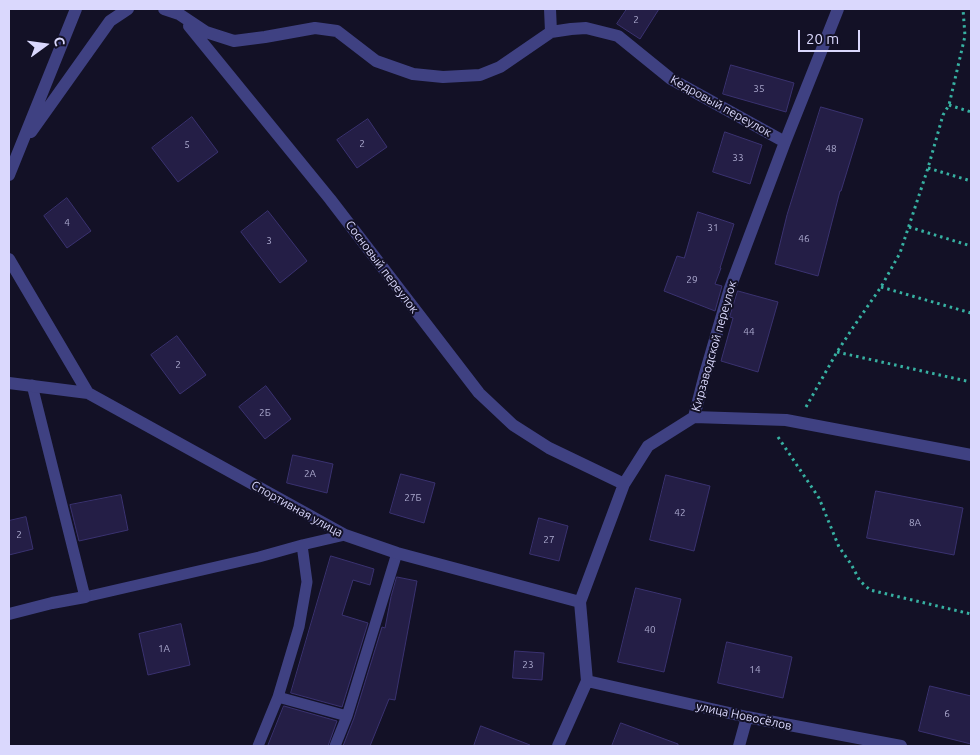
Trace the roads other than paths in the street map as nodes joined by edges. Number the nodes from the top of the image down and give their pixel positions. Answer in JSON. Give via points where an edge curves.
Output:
{"nodes":[{"id":1,"x":76,"y":9,"type":"edge"},
{"id":2,"x":128,"y":9,"type":"edge"},
{"id":3,"x":164,"y":9,"type":"edge"},
{"id":4,"x":550,"y":9,"type":"edge"},
{"id":5,"x":838,"y":9,"type":"edge"},
{"id":6,"x":177,"y":11,"type":"edge"},
{"id":7,"x":551,"y":32,"type":"junction"},
{"id":8,"x":785,"y":142,"type":"junction"},
{"id":9,"x":19,"y":149,"type":"junction"},
{"id":10,"x":9,"y":175,"type":"edge"},
{"id":11,"x":9,"y":260,"type":"edge"},
{"id":12,"x":9,"y":383,"type":"edge"},
{"id":13,"x":32,"y":385,"type":"junction"},
{"id":14,"x":88,"y":393,"type":"junction"},
{"id":15,"x":694,"y":417,"type":"junction"},
{"id":16,"x":971,"y":455,"type":"edge"},
{"id":17,"x":624,"y":484,"type":"junction"},
{"id":18,"x":345,"y":535,"type":"junction"},
{"id":19,"x":302,"y":545,"type":"junction"},
{"id":20,"x":397,"y":553,"type":"junction"},
{"id":21,"x":85,"y":597,"type":"junction"},
{"id":22,"x":580,"y":602,"type":"junction"},
{"id":23,"x":9,"y":614,"type":"edge"},
{"id":24,"x":586,"y":681,"type":"junction"},
{"id":25,"x":278,"y":697,"type":"junction"},
{"id":26,"x":347,"y":716,"type":"junction"},
{"id":27,"x":747,"y":717,"type":"junction"},
{"id":28,"x":258,"y":746,"type":"edge"},
{"id":29,"x":335,"y":746,"type":"edge"},
{"id":30,"x":558,"y":746,"type":"edge"},
{"id":31,"x":739,"y":746,"type":"edge"},
{"id":32,"x":902,"y":746,"type":"edge"}],
"edges":[{"from":1,"to":9,"type":"street"},
{"from":2,"to":9,"type":"street","via":[[110,21]]},
{"from":3,"to":6,"type":"street","name":"Кедровый переулок"},
{"from":4,"to":7,"type":"street"},
{"from":5,"to":8,"type":"street","name":"Кирзаводской переулок"},
{"from":6,"to":7,"type":"street","name":"Кедровый переулок","via":[[206,32],[234,41],[315,28],[336,31],[376,61],[413,74],[443,77],[480,75],[500,68]]},
{"from":6,"to":17,"type":"street","name":"Сосновый переулок","via":[[330,199],[479,393],[513,425],[549,448]]},
{"from":7,"to":8,"type":"street","name":"Кедровый переулок","via":[[586,28],[618,36],[671,79]]},
{"from":8,"to":15,"type":"street","name":"Кирзаводской переулок","via":[[730,288]]},
{"from":9,"to":10,"type":"street"},
{"from":11,"to":14,"type":"street"},
{"from":12,"to":13,"type":"street","name":"Спортивная улица"},
{"from":13,"to":14,"type":"street","name":"Спортивная улица"},
{"from":13,"to":21,"type":"lane"},
{"from":14,"to":18,"type":"street","name":"Спортивная улица"},
{"from":15,"to":16,"type":"street","via":[[786,420]]},
{"from":15,"to":17,"type":"street","name":"Кирзаводской переулок","via":[[648,446]]},
{"from":17,"to":22,"type":"street","name":"Кирзаводской переулок"},
{"from":18,"to":19,"type":"lane"},
{"from":18,"to":20,"type":"street","name":"Спортивная улица"},
{"from":19,"to":21,"type":"lane","via":[[259,558]]},
{"from":19,"to":25,"type":"lane","via":[[307,582],[299,627]]},
{"from":20,"to":22,"type":"street","name":"Спортивная улица"},
{"from":20,"to":26,"type":"lane"},
{"from":21,"to":23,"type":"street"},
{"from":22,"to":24,"type":"street","name":"Кирзаводской переулок"},
{"from":24,"to":27,"type":"street","name":"улица Новосёлов"},
{"from":24,"to":30,"type":"street","name":"Кирзаводской переулок"},
{"from":25,"to":26,"type":"lane"},
{"from":25,"to":28,"type":"lane"},
{"from":26,"to":29,"type":"lane"},
{"from":27,"to":31,"type":"street"},
{"from":27,"to":32,"type":"street","name":"улица Новосёлов"}]}
